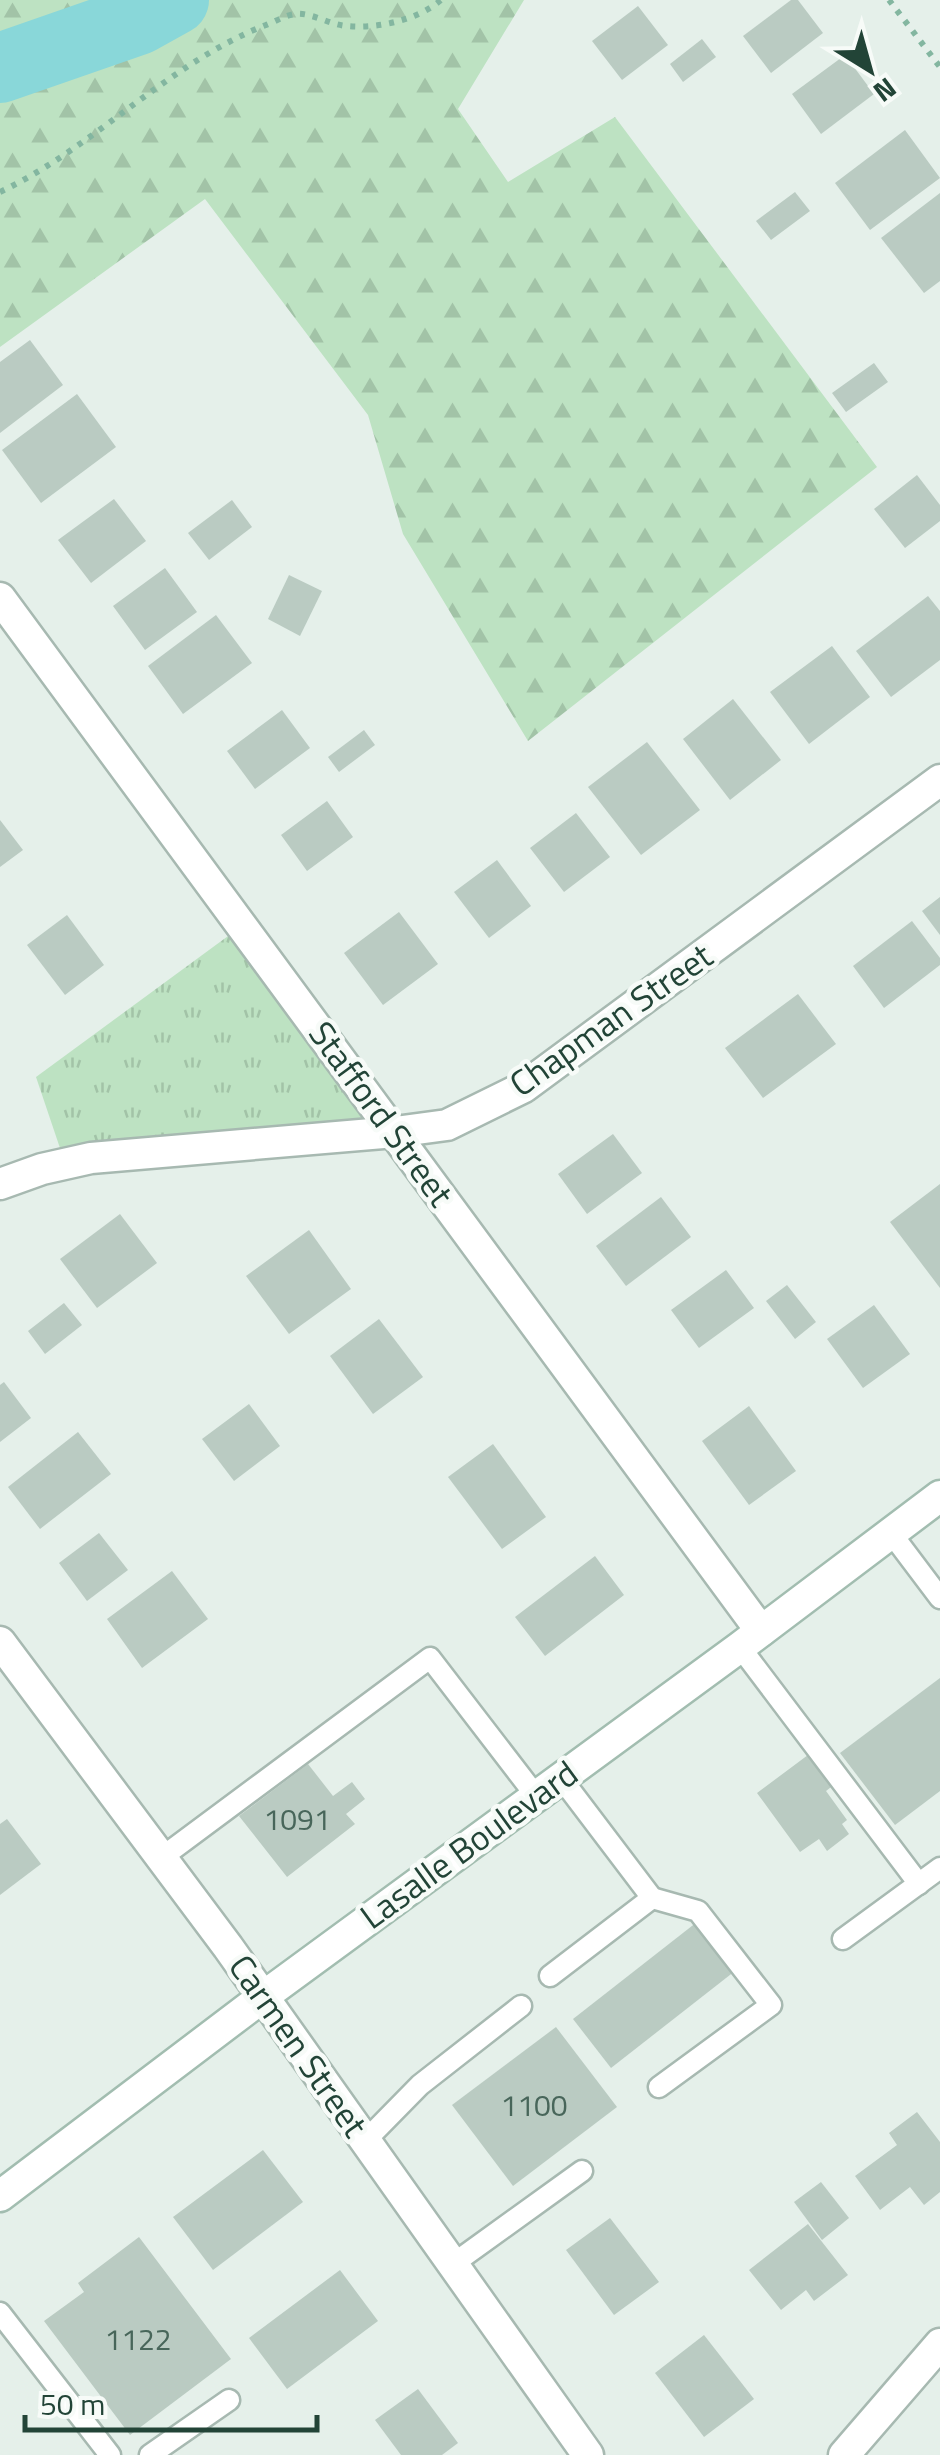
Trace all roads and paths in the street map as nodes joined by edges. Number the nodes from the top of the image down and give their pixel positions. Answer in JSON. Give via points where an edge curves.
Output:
{"nodes":[{"id":1,"x":440,"y":0,"type":"edge"},
{"id":2,"x":889,"y":0,"type":"edge"},
{"id":3,"x":940,"y":67,"type":"edge"},
{"id":4,"x":0,"y":192,"type":"edge"},
{"id":5,"x":0,"y":598,"type":"edge"},
{"id":6,"x":940,"y":780,"type":"edge"},
{"id":7,"x":395,"y":1132,"type":"junction"},
{"id":8,"x":0,"y":1184,"type":"edge"},
{"id":9,"x":940,"y":1496,"type":"edge"},
{"id":10,"x":891,"y":1532,"type":"junction"},
{"id":11,"x":940,"y":1598,"type":"edge"},
{"id":12,"x":751,"y":1639,"type":"junction"},
{"id":13,"x":0,"y":1642,"type":"edge"},
{"id":14,"x":561,"y":1778,"type":"junction"},
{"id":15,"x":536,"y":1796,"type":"junction"},
{"id":16,"x":161,"y":1858,"type":"junction"},
{"id":17,"x":940,"y":1868,"type":"edge"},
{"id":18,"x":919,"y":1884,"type":"junction"},
{"id":19,"x":652,"y":1898,"type":"junction"},
{"id":20,"x":843,"y":1939,"type":"dead end"},
{"id":21,"x":550,"y":1976,"type":"dead end"},
{"id":22,"x":264,"y":1996,"type":"junction"},
{"id":23,"x":522,"y":2006,"type":"dead end"},
{"id":24,"x":659,"y":2087,"type":"dead end"},
{"id":25,"x":366,"y":2140,"type":"junction"},
{"id":26,"x":582,"y":2171,"type":"dead end"},
{"id":27,"x":0,"y":2196,"type":"edge"},
{"id":28,"x":453,"y":2264,"type":"junction"},
{"id":29,"x":0,"y":2313,"type":"edge"},
{"id":30,"x":940,"y":2344,"type":"edge"},
{"id":31,"x":229,"y":2400,"type":"dead end"},
{"id":32,"x":110,"y":2455,"type":"edge"},
{"id":33,"x":150,"y":2455,"type":"edge"},
{"id":34,"x":588,"y":2455,"type":"edge"},
{"id":35,"x":844,"y":2455,"type":"edge"}],
"edges":[{"from":1,"to":4,"type":"path","via":[[430,10],[384,24],[346,26],[296,13],[235,37],[51,165]]},
{"from":2,"to":3,"type":"path"},
{"from":5,"to":7,"type":"street","name":"Stafford Street"},
{"from":6,"to":7,"type":"street","name":"Chapman Street","via":[[524,1088],[447,1126]]},
{"from":7,"to":8,"type":"street","name":"Chapman Street","via":[[91,1158]]},
{"from":7,"to":12,"type":"street","name":"Stafford Street"},
{"from":9,"to":10,"type":"street","name":"Lasalle Boulevard"},
{"from":10,"to":11,"type":"lane"},
{"from":10,"to":12,"type":"street","name":"Lasalle Boulevard"},
{"from":12,"to":14,"type":"street","name":"Lasalle Boulevard"},
{"from":12,"to":18,"type":"lane"},
{"from":13,"to":16,"type":"street","name":"Carmen Street"},
{"from":14,"to":15,"type":"street","name":"Lasalle Boulevard"},
{"from":14,"to":19,"type":"lane"},
{"from":15,"to":16,"type":"lane","via":[[430,1658]]},
{"from":15,"to":22,"type":"street","name":"Lasalle Boulevard"},
{"from":16,"to":22,"type":"street","name":"Carmen Street"},
{"from":17,"to":18,"type":"lane"},
{"from":18,"to":20,"type":"lane"},
{"from":19,"to":21,"type":"lane"},
{"from":19,"to":24,"type":"lane","via":[[698,1911],[771,2005]]},
{"from":22,"to":25,"type":"street","name":"Carmen Street"},
{"from":22,"to":27,"type":"street","name":"Lasalle Boulevard"},
{"from":23,"to":25,"type":"lane","via":[[420,2086]]},
{"from":25,"to":28,"type":"street","name":"Carmen Street"},
{"from":26,"to":28,"type":"lane"},
{"from":28,"to":34,"type":"street","name":"Carmen Street"},
{"from":29,"to":32,"type":"lane"},
{"from":30,"to":35,"type":"street"},
{"from":31,"to":33,"type":"lane"}]}
